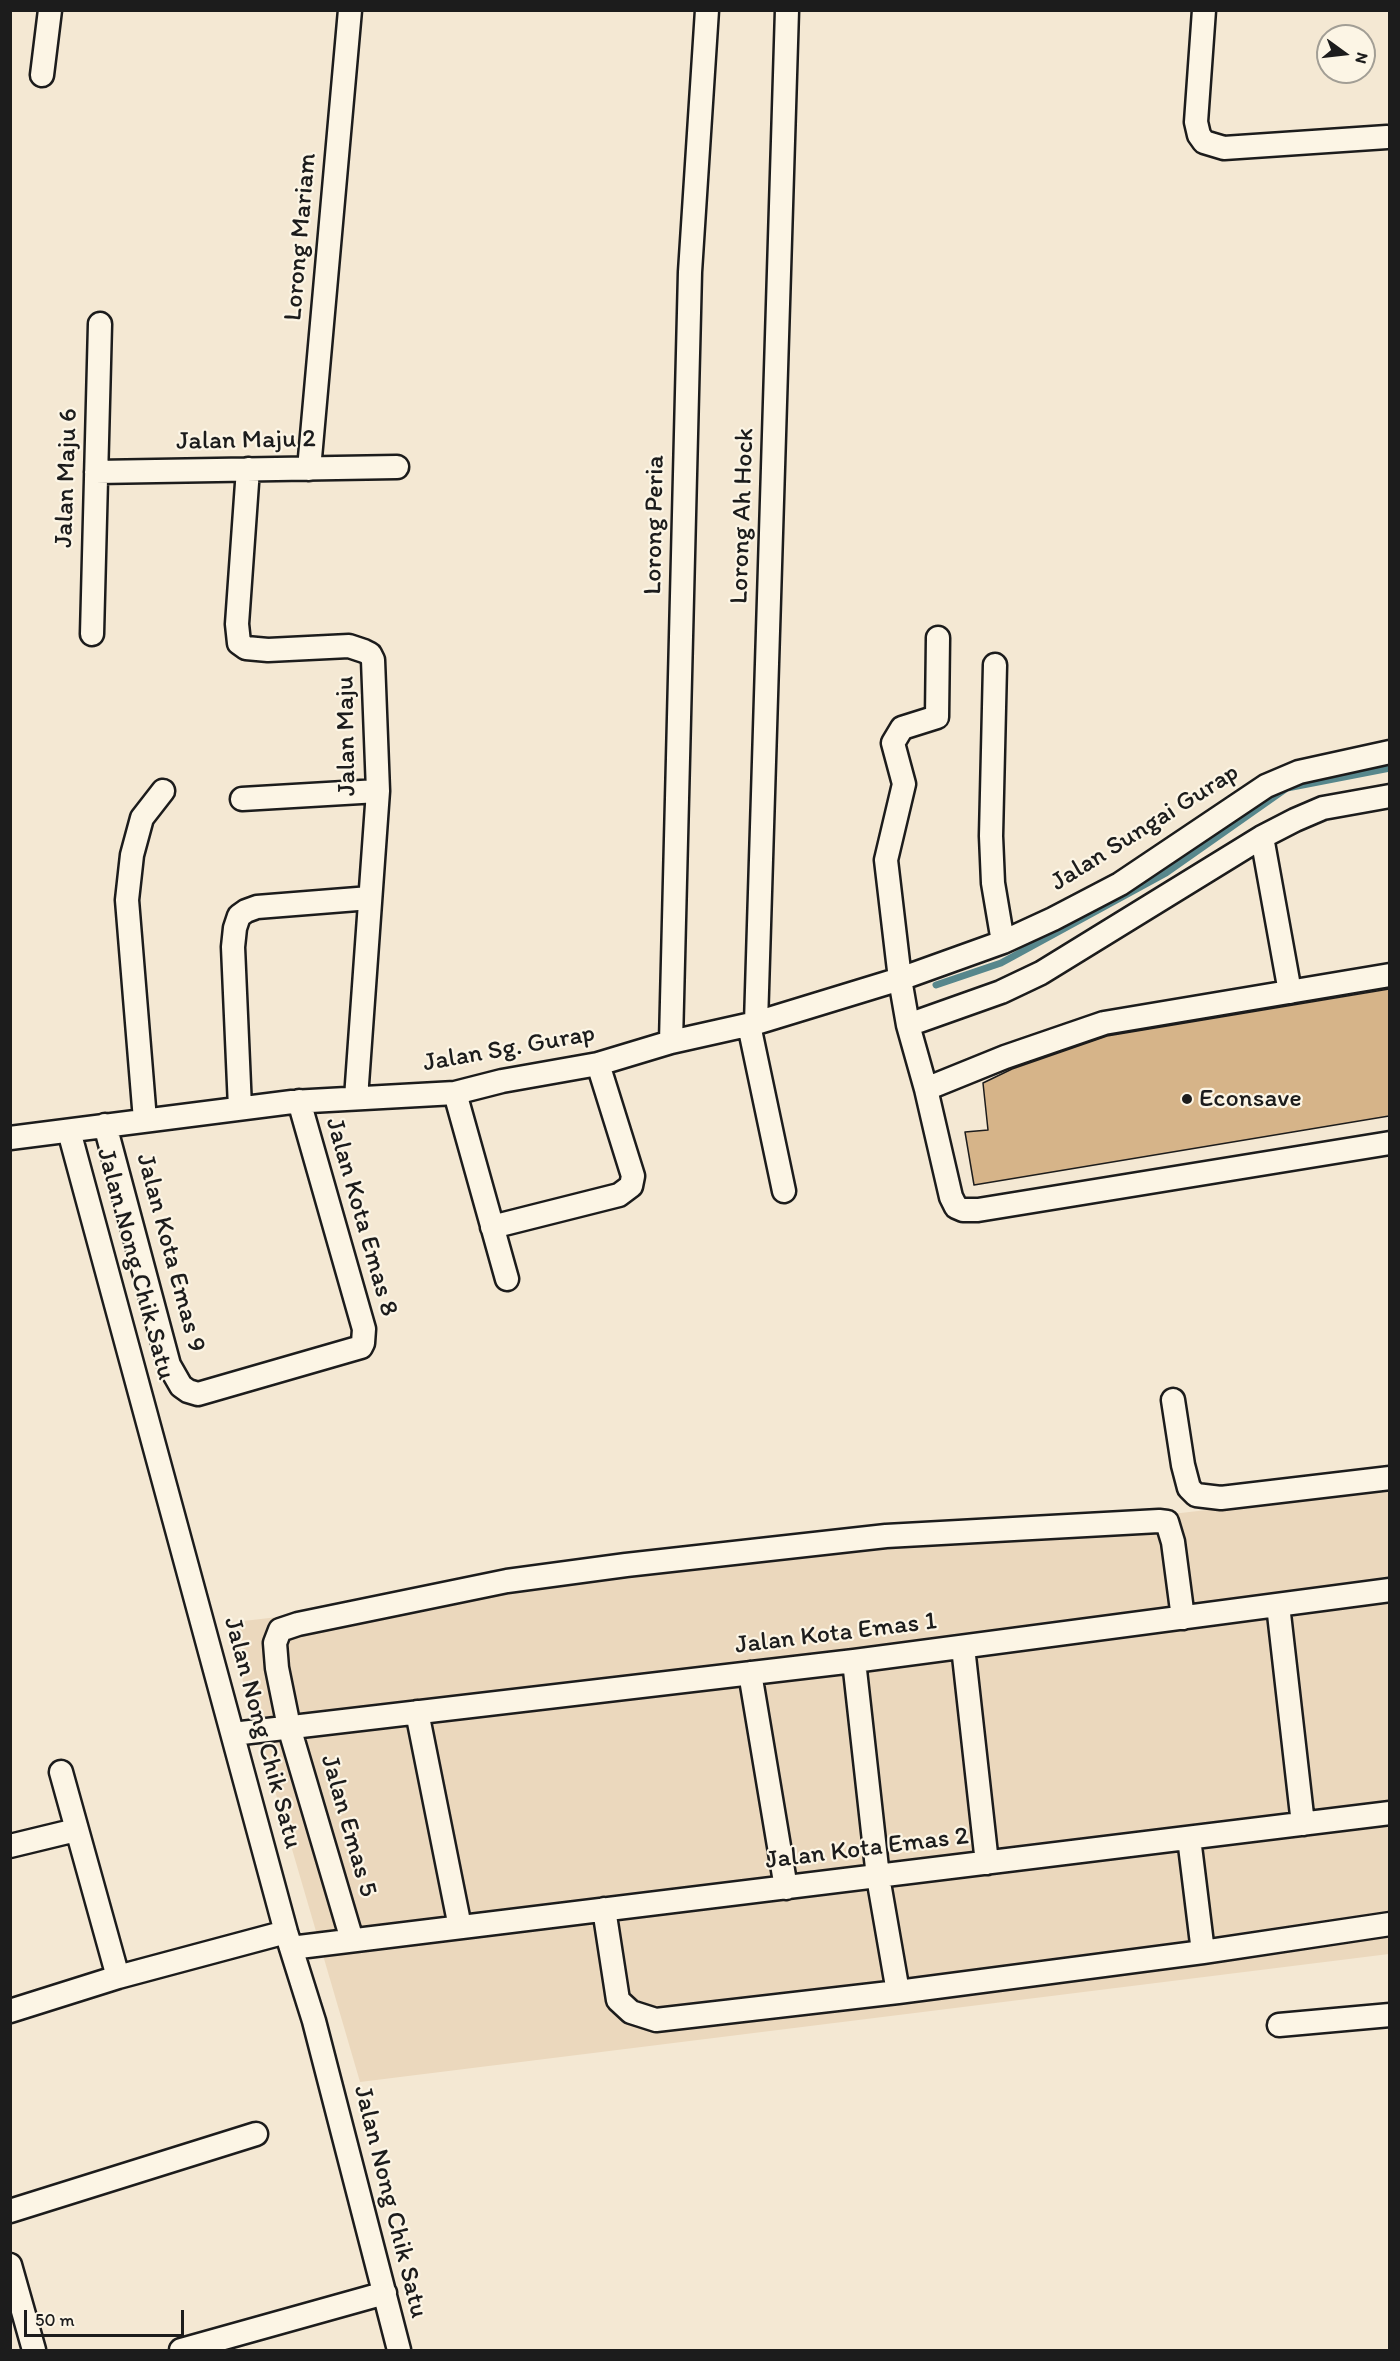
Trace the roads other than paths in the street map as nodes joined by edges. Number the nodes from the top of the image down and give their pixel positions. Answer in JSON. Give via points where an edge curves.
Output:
{"nodes":[{"id":1,"x":50,"y":10,"type":"edge"},
{"id":2,"x":350,"y":10,"type":"edge"},
{"id":3,"x":707,"y":10,"type":"edge"},
{"id":4,"x":787,"y":10,"type":"edge"},
{"id":5,"x":1203,"y":10,"type":"edge"},
{"id":6,"x":42,"y":75,"type":"dead end"},
{"id":7,"x":1387,"y":137,"type":"dead end"},
{"id":8,"x":100,"y":324,"type":"dead end"},
{"id":9,"x":397,"y":467,"type":"dead end"},
{"id":10,"x":248,"y":469,"type":"junction"},
{"id":11,"x":309,"y":469,"type":"junction"},
{"id":12,"x":96,"y":472,"type":"junction"},
{"id":13,"x":92,"y":634,"type":"dead end"},
{"id":14,"x":938,"y":638,"type":"dead end"},
{"id":15,"x":995,"y":665,"type":"dead end"},
{"id":16,"x":1389,"y":752,"type":"edge"},
{"id":17,"x":163,"y":791,"type":"dead end"},
{"id":18,"x":378,"y":791,"type":"junction"},
{"id":19,"x":1389,"y":796,"type":"edge"},
{"id":20,"x":242,"y":799,"type":"dead end"},
{"id":21,"x":1262,"y":837,"type":"junction"},
{"id":22,"x":370,"y":898,"type":"junction"},
{"id":23,"x":1003,"y":942,"type":"junction"},
{"id":24,"x":1389,"y":975,"type":"edge"},
{"id":25,"x":900,"y":979,"type":"junction"},
{"id":26,"x":1290,"y":992,"type":"junction"},
{"id":27,"x":753,"y":1024,"type":"junction"},
{"id":28,"x":908,"y":1025,"type":"junction"},
{"id":29,"x":671,"y":1042,"type":"junction"},
{"id":30,"x":598,"y":1064,"type":"junction"},
{"id":31,"x":926,"y":1089,"type":"junction"},
{"id":32,"x":455,"y":1094,"type":"junction"},
{"id":33,"x":356,"y":1098,"type":"junction"},
{"id":34,"x":299,"y":1101,"type":"junction"},
{"id":35,"x":240,"y":1108,"type":"junction"},
{"id":36,"x":145,"y":1120,"type":"junction"},
{"id":37,"x":105,"y":1125,"type":"junction"},
{"id":38,"x":69,"y":1131,"type":"junction"},
{"id":39,"x":10,"y":1138,"type":"edge"},
{"id":40,"x":1389,"y":1143,"type":"edge"},
{"id":41,"x":784,"y":1191,"type":"dead end"},
{"id":42,"x":492,"y":1227,"type":"junction"},
{"id":43,"x":507,"y":1279,"type":"dead end"},
{"id":44,"x":361,"y":1347,"type":"joint"},
{"id":45,"x":1173,"y":1400,"type":"dead end"},
{"id":46,"x":1389,"y":1478,"type":"edge"},
{"id":47,"x":1389,"y":1590,"type":"edge"},
{"id":48,"x":1278,"y":1605,"type":"junction"},
{"id":49,"x":1183,"y":1618,"type":"junction"},
{"id":50,"x":963,"y":1647,"type":"junction"},
{"id":51,"x":854,"y":1661,"type":"junction"},
{"id":52,"x":750,"y":1673,"type":"junction"},
{"id":53,"x":417,"y":1712,"type":"junction"},
{"id":54,"x":289,"y":1727,"type":"junction"},
{"id":55,"x":233,"y":1734,"type":"junction"},
{"id":56,"x":61,"y":1772,"type":"dead end"},
{"id":57,"x":1389,"y":1813,"type":"edge"},
{"id":58,"x":1303,"y":1824,"type":"junction"},
{"id":59,"x":76,"y":1830,"type":"junction"},
{"id":60,"x":1189,"y":1838,"type":"junction"},
{"id":61,"x":10,"y":1846,"type":"edge"},
{"id":62,"x":987,"y":1863,"type":"junction"},
{"id":63,"x":878,"y":1877,"type":"junction"},
{"id":64,"x":786,"y":1888,"type":"junction"},
{"id":65,"x":604,"y":1909,"type":"junction"},
{"id":66,"x":1389,"y":1924,"type":"edge"},
{"id":67,"x":460,"y":1927,"type":"junction"},
{"id":68,"x":289,"y":1940,"type":"junction"},
{"id":69,"x":352,"y":1940,"type":"junction"},
{"id":70,"x":1203,"y":1952,"type":"junction"},
{"id":71,"x":118,"y":1977,"type":"junction"},
{"id":72,"x":898,"y":1992,"type":"junction"},
{"id":73,"x":10,"y":2011,"type":"edge"},
{"id":74,"x":1389,"y":2015,"type":"edge"},
{"id":75,"x":1279,"y":2025,"type":"dead end"},
{"id":76,"x":256,"y":2134,"type":"dead end"},
{"id":77,"x":10,"y":2211,"type":"edge"},
{"id":78,"x":10,"y":2265,"type":"edge"},
{"id":79,"x":385,"y":2293,"type":"junction"},
{"id":80,"x":34,"y":2350,"type":"edge"},
{"id":81,"x":181,"y":2350,"type":"edge"},
{"id":82,"x":399,"y":2350,"type":"edge"}],
"edges":[{"from":1,"to":6,"type":"street"},
{"from":2,"to":11,"type":"street","name":"Lorong Mariam"},
{"from":3,"to":29,"type":"street","name":"Lorong Peria","via":[[690,272]]},
{"from":4,"to":27,"type":"street","name":"Lorong Ah Hock"},
{"from":5,"to":7,"type":"street","via":[[1196,122],[1204,142],[1224,148]]},
{"from":8,"to":12,"type":"street","name":"Jalan Maju 6"},
{"from":9,"to":11,"type":"street","name":"Jalan Maju 2"},
{"from":10,"to":11,"type":"street","name":"Jalan Maju 2"},
{"from":10,"to":12,"type":"street","name":"Jalan Maju 2"},
{"from":10,"to":18,"type":"street","name":"Jalan Maju","via":[[239,643],[246,648],[268,650],[349,646],[370,654]]},
{"from":12,"to":13,"type":"street","name":"Jalan Maju 6"},
{"from":14,"to":25,"type":"street","via":[[937,717],[902,728],[893,742],[904,784],[886,860]]},
{"from":15,"to":23,"type":"street","via":[[991,836],[993,884]]},
{"from":16,"to":23,"type":"street","name":"Jalan Sungai Gurap","via":[[1299,772],[1266,786],[1120,884]]},
{"from":17,"to":36,"type":"street","via":[[142,818],[132,855],[127,900]]},
{"from":18,"to":20,"type":"street"},
{"from":18,"to":22,"type":"street","name":"Jalan Maju"},
{"from":19,"to":21,"type":"street","via":[[1323,808]]},
{"from":21,"to":26,"type":"street"},
{"from":21,"to":28,"type":"street","via":[[1041,973],[1001,992]]},
{"from":22,"to":33,"type":"street","name":"Jalan Maju"},
{"from":22,"to":35,"type":"street","via":[[257,907],[239,916],[233,947]]},
{"from":23,"to":25,"type":"street","name":"Jalan Sungai Gurap"},
{"from":24,"to":26,"type":"street"},
{"from":25,"to":27,"type":"street","name":"Jalan Sg. Gurap"},
{"from":25,"to":28,"type":"street"},
{"from":26,"to":31,"type":"street","via":[[1104,1023]]},
{"from":27,"to":29,"type":"street","name":"Jalan Sg. Gurap"},
{"from":27,"to":41,"type":"street","name":"Lorong Ah Hock"},
{"from":28,"to":31,"type":"street"},
{"from":29,"to":30,"type":"street","name":"Jalan Sg. Gurap"},
{"from":30,"to":32,"type":"street","name":"Jalan Sg. Gurap","via":[[502,1081]]},
{"from":30,"to":42,"type":"street","via":[[633,1176],[631,1186],[619,1195]]},
{"from":31,"to":40,"type":"street","via":[[951,1197],[956,1207],[972,1211]]},
{"from":32,"to":33,"type":"street","name":"Jalan Sg. Gurap"},
{"from":32,"to":42,"type":"street"},
{"from":33,"to":34,"type":"street","name":"Jalan Sg. Gurap"},
{"from":34,"to":35,"type":"street","name":"Jalan Sg. Gurap"},
{"from":34,"to":44,"type":"street","name":"Jalan Kota Emas 8","via":[[364,1329]]},
{"from":35,"to":36,"type":"street","name":"Jalan Sg. Gurap"},
{"from":36,"to":37,"type":"street","name":"Jalan Sg. Gurap"},
{"from":37,"to":38,"type":"street","name":"Jalan Sg. Gurap"},
{"from":37,"to":44,"type":"street","name":"Jalan Kota Emas 9","via":[[169,1365],[180,1386],[198,1394]]},
{"from":38,"to":39,"type":"street","name":"Jalan Sg. Gurap"},
{"from":38,"to":55,"type":"street","name":"Jalan Nong Chik Satu"},
{"from":42,"to":43,"type":"street"},
{"from":45,"to":46,"type":"street","via":[[1183,1465],[1189,1488],[1196,1495],[1221,1498]]},
{"from":47,"to":48,"type":"street","name":"Jalan Kota Emas 1"},
{"from":48,"to":49,"type":"street","name":"Jalan Kota Emas 1"},
{"from":48,"to":58,"type":"street"},
{"from":49,"to":50,"type":"street","name":"Jalan Kota Emas 1"},
{"from":49,"to":54,"type":"street","name":"Jalan Emas 5","via":[[1173,1542],[1167,1522],[1159,1521],[886,1536],[626,1565],[507,1581],[280,1630],[275,1643],[277,1668]]},
{"from":50,"to":51,"type":"street","name":"Jalan Kota Emas 1"},
{"from":50,"to":62,"type":"street"},
{"from":51,"to":52,"type":"street","name":"Jalan Kota Emas 1"},
{"from":51,"to":63,"type":"street"},
{"from":52,"to":53,"type":"street","name":"Jalan Kota Emas 1"},
{"from":52,"to":64,"type":"street"},
{"from":53,"to":54,"type":"street","name":"Jalan Kota Emas 1"},
{"from":53,"to":67,"type":"street"},
{"from":54,"to":55,"type":"street","name":"Jalan Kota Emas 1"},
{"from":54,"to":69,"type":"street","name":"Jalan Emas 5"},
{"from":55,"to":68,"type":"street","name":"Jalan Nong Chik Satu"},
{"from":56,"to":59,"type":"street"},
{"from":57,"to":58,"type":"street","name":"Jalan Kota Emas 2"},
{"from":58,"to":60,"type":"street","name":"Jalan Kota Emas 2"},
{"from":59,"to":61,"type":"street"},
{"from":59,"to":71,"type":"street"},
{"from":60,"to":62,"type":"street","name":"Jalan Kota Emas 2"},
{"from":60,"to":70,"type":"street"},
{"from":62,"to":63,"type":"street","name":"Jalan Kota Emas 2"},
{"from":63,"to":64,"type":"street","name":"Jalan Kota Emas 2"},
{"from":63,"to":72,"type":"street"},
{"from":64,"to":65,"type":"street","name":"Jalan Kota Emas 2"},
{"from":65,"to":67,"type":"street","name":"Jalan Kota Emas 2"},
{"from":65,"to":72,"type":"street","via":[[618,2000],[631,2012],[656,2020]]},
{"from":66,"to":70,"type":"street"},
{"from":67,"to":69,"type":"street","name":"Jalan Kota Emas 2"},
{"from":68,"to":69,"type":"street","name":"Jalan Kota Emas 2"},
{"from":68,"to":71,"type":"street","name":"Jalan Kota Emas 2"},
{"from":68,"to":79,"type":"street","name":"Jalan Nong Chik Satu"},
{"from":70,"to":72,"type":"street"},
{"from":71,"to":73,"type":"street","name":"Jalan Kota Emas 2"},
{"from":74,"to":75,"type":"street"},
{"from":76,"to":77,"type":"street"},
{"from":78,"to":80,"type":"street"},
{"from":79,"to":81,"type":"street"},
{"from":79,"to":82,"type":"street","name":"Jalan Nong Chik Satu"}]}
